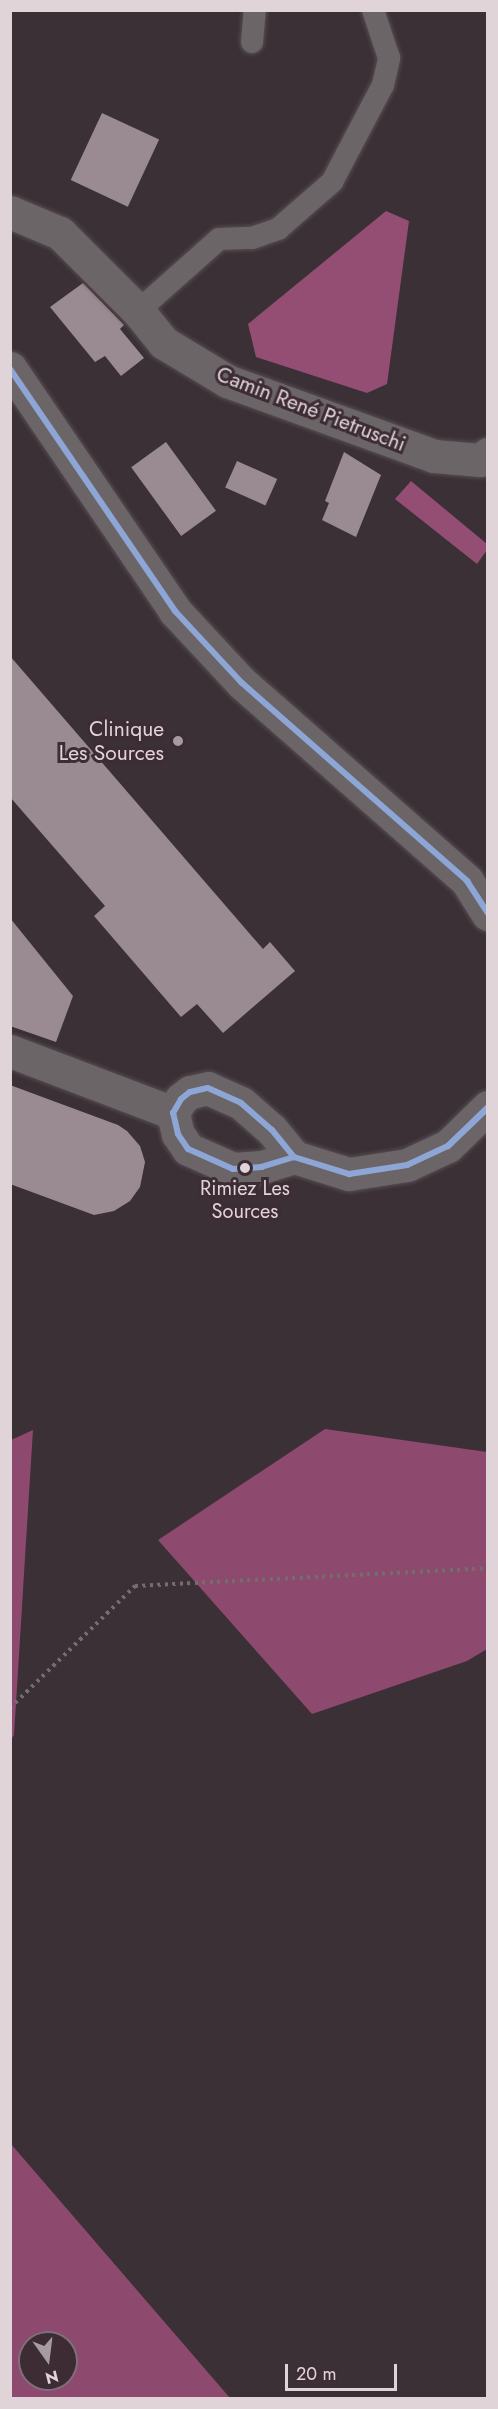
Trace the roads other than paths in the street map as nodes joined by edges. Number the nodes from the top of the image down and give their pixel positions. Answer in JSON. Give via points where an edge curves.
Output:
{"nodes":[{"id":1,"x":255,"y":10,"type":"edge"},
{"id":2,"x":373,"y":10,"type":"edge"},
{"id":3,"x":252,"y":42,"type":"dead end"},
{"id":4,"x":10,"y":212,"type":"edge"},
{"id":5,"x":138,"y":311,"type":"junction"},
{"id":6,"x":10,"y":368,"type":"edge"},
{"id":7,"x":485,"y":463,"type":"edge"},
{"id":8,"x":488,"y":914,"type":"edge"},
{"id":9,"x":10,"y":1052,"type":"edge"},
{"id":10,"x":487,"y":1111,"type":"edge"},
{"id":11,"x":173,"y":1113,"type":"junction"},
{"id":12,"x":294,"y":1157,"type":"junction"}],
"edges":[{"from":1,"to":3,"type":"lane"},
{"from":2,"to":5,"type":"lane","via":[[389,58],[383,85],[332,182],[278,229],[252,238],[219,239]]},
{"from":4,"to":5,"type":"street","name":"Camin René Pietruschi","via":[[60,233]]},
{"from":5,"to":7,"type":"street","name":"Camin René Pietruschi","via":[[164,343],[227,381],[434,456]]},
{"from":6,"to":8,"type":"street","via":[[175,611],[242,683],[467,881]]},
{"from":9,"to":11,"type":"street"},
{"from":10,"to":12,"type":"street","via":[[448,1146],[406,1165],[349,1174]]},
{"from":11,"to":12,"type":"street","via":[[178,1134],[188,1149],[233,1169],[262,1167]]},
{"from":11,"to":12,"type":"street","via":[[190,1092],[208,1088],[241,1103],[272,1130]]}]}
